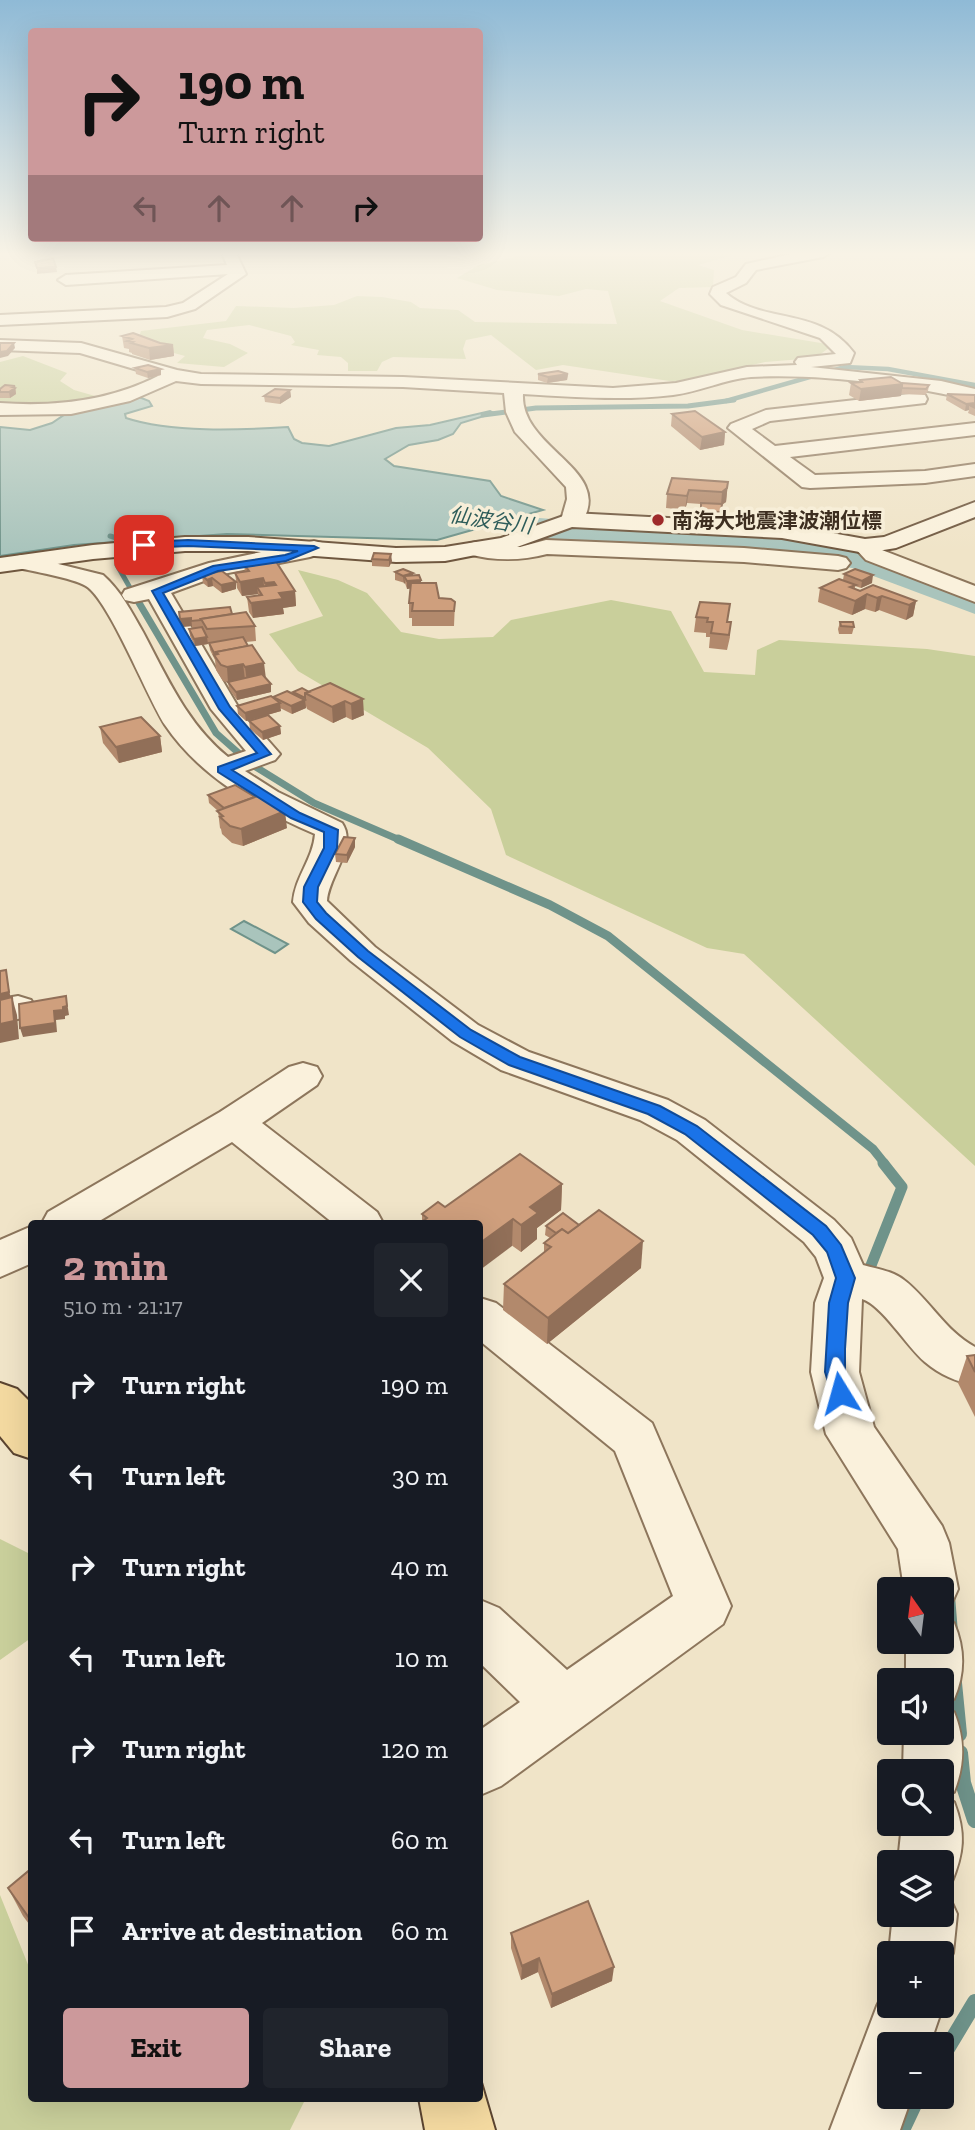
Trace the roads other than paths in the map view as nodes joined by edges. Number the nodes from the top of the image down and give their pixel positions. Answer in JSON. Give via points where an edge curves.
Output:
{"nodes":[{"id":1,"x":96,"y":352,"type":"edge"},
{"id":2,"x":844,"y":352,"type":"edge"},
{"id":3,"x":765,"y":370,"type":"junction"},
{"id":4,"x":176,"y":375,"type":"junction"},
{"id":5,"x":973,"y":394,"type":"edge"},
{"id":6,"x":514,"y":405,"type":"junction"},
{"id":7,"x":0,"y":409,"type":"edge"},
{"id":8,"x":975,"y":429,"type":"edge"},
{"id":9,"x":771,"y":453,"type":"junction"},
{"id":10,"x":975,"y":470,"type":"edge"},
{"id":11,"x":975,"y":509,"type":"edge"},
{"id":12,"x":566,"y":521,"type":"junction"},
{"id":13,"x":865,"y":546,"type":"junction"},
{"id":14,"x":314,"y":548,"type":"junction"},
{"id":15,"x":480,"y":549,"type":"junction"},
{"id":16,"x":838,"y":563,"type":"dead end"},
{"id":17,"x":11,"y":564,"type":"edge"},
{"id":18,"x":152,"y":592,"type":"junction"},
{"id":19,"x":975,"y":595,"type":"edge"},
{"id":20,"x":116,"y":598,"type":"junction"},
{"id":21,"x":237,"y":764,"type":"junction"},
{"id":22,"x":303,"y":1076,"type":"dead end"},
{"id":23,"x":234,"y":1122,"type":"junction"},
{"id":24,"x":68,"y":1220,"type":"edge"},
{"id":25,"x":358,"y":1220,"type":"edge"},
{"id":26,"x":28,"y":1244,"type":"edge"},
{"id":27,"x":0,"y":1261,"type":"edge"},
{"id":28,"x":863,"y":1282,"type":"junction"},
{"id":29,"x":483,"y":1318,"type":"edge"},
{"id":30,"x":975,"y":1367,"type":"edge"},
{"id":31,"x":0,"y":1403,"type":"edge"},
{"id":32,"x":28,"y":1434,"type":"edge"},
{"id":33,"x":929,"y":1577,"type":"edge"},
{"id":34,"x":483,"y":1629,"type":"edge"},
{"id":35,"x":564,"y":1706,"type":"junction"},
{"id":36,"x":483,"y":1763,"type":"edge"},
{"id":37,"x":877,"y":2096,"type":"edge"},
{"id":38,"x":454,"y":2102,"type":"edge"},
{"id":39,"x":460,"y":2130,"type":"edge"},
{"id":40,"x":865,"y":2130,"type":"edge"}],
"edges":[{"from":1,"to":4,"type":"street"},
{"from":2,"to":3,"type":"street","via":[[844,359],[774,363],[762,367]]},
{"from":3,"to":5,"type":"street","via":[[846,375]]},
{"from":3,"to":6,"type":"street","via":[[676,389]]},
{"from":4,"to":6,"type":"street","via":[[363,381]]},
{"from":4,"to":7,"type":"street","via":[[143,391],[61,411]]},
{"from":5,"to":9,"type":"street","via":[[766,416],[738,428]]},
{"from":6,"to":12,"type":"street","via":[[527,435],[577,487],[578,497]]},
{"from":8,"to":9,"type":"street"},
{"from":9,"to":10,"type":"street","via":[[810,482]]},
{"from":11,"to":13,"type":"street","via":[[888,543]]},
{"from":12,"to":13,"type":"street","via":[[782,531]]},
{"from":12,"to":15,"type":"street"},
{"from":13,"to":19,"type":"street","via":[[874,555]]},
{"from":14,"to":15,"type":"street","via":[[414,555]]},
{"from":14,"to":17,"type":"street","via":[[188,543],[81,552]]},
{"from":14,"to":18,"type":"street","via":[[286,558],[216,568]]},
{"from":15,"to":16,"type":"street","via":[[520,554],[546,547]]},
{"from":17,"to":20,"type":"street","via":[[94,580]]},
{"from":18,"to":20,"type":"street"},
{"from":18,"to":21,"type":"street","via":[[225,709],[265,754]]},
{"from":20,"to":21,"type":"street","via":[[178,723]]},
{"from":21,"to":28,"type":"street","via":[[296,816],[331,830],[330,848],[311,887],[310,902],[363,954],[465,1033],[515,1061],[654,1110],[691,1130],[819,1231]]},
{"from":22,"to":23,"type":"street"},
{"from":23,"to":24,"type":"street"},
{"from":23,"to":25,"type":"street"},
{"from":26,"to":27,"type":"street"},
{"from":28,"to":30,"type":"street","via":[[890,1293],[933,1341],[965,1366]]},
{"from":28,"to":33,"type":"street","via":[[838,1303],[835,1372],[851,1434],[923,1542]]},
{"from":29,"to":35,"type":"street","via":[[634,1438],[704,1606]]},
{"from":31,"to":32,"type":"main road"},
{"from":34,"to":35,"type":"street"},
{"from":35,"to":36,"type":"street"},
{"from":37,"to":40,"type":"street"},
{"from":38,"to":39,"type":"main road"}]}
